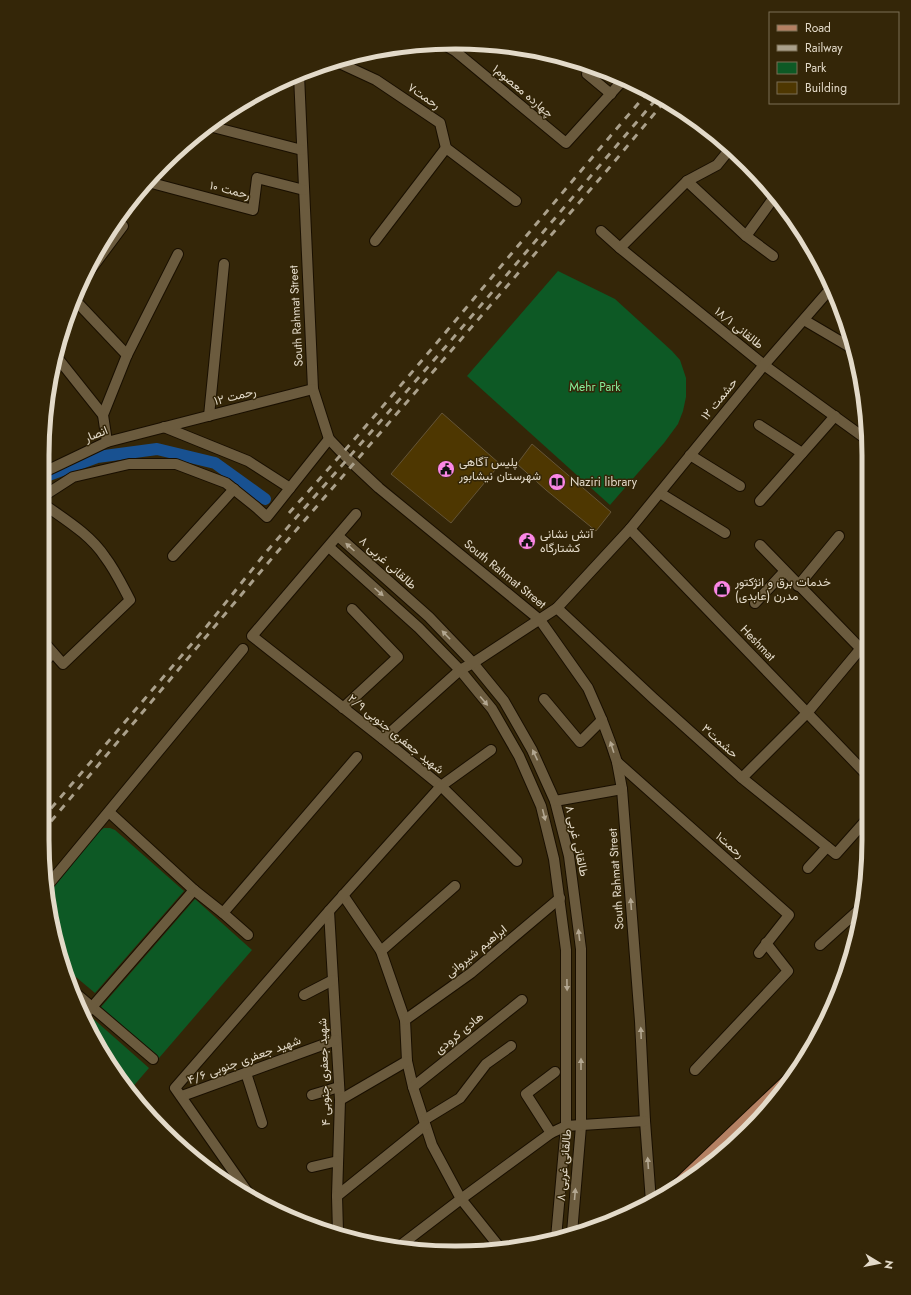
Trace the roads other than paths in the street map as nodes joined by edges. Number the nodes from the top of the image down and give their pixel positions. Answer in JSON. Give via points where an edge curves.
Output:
{"nodes":[{"id":1,"x":459,"y":49,"type":"edge"},
{"id":2,"x":344,"y":65,"type":"edge"},
{"id":3,"x":587,"y":74,"type":"dead end"},
{"id":4,"x":299,"y":80,"type":"edge"},
{"id":5,"x":619,"y":84,"type":"edge"},
{"id":6,"x":610,"y":94,"type":"junction"},
{"id":7,"x":216,"y":128,"type":"edge"},
{"id":8,"x":446,"y":148,"type":"junction"},
{"id":9,"x":302,"y":150,"type":"junction"},
{"id":10,"x":727,"y":153,"type":"edge"},
{"id":11,"x":687,"y":181,"type":"junction"},
{"id":12,"x":153,"y":183,"type":"edge"},
{"id":13,"x":304,"y":190,"type":"junction"},
{"id":14,"x":772,"y":200,"type":"edge"},
{"id":15,"x":516,"y":201,"type":"dead end"},
{"id":16,"x":123,"y":226,"type":"dead end"},
{"id":17,"x":601,"y":231,"type":"dead end"},
{"id":18,"x":746,"y":236,"type":"junction"},
{"id":19,"x":375,"y":240,"type":"dead end"},
{"id":20,"x":620,"y":248,"type":"junction"},
{"id":21,"x":178,"y":254,"type":"dead end"},
{"id":22,"x":102,"y":255,"type":"edge"},
{"id":23,"x":773,"y":256,"type":"dead end"},
{"id":24,"x":224,"y":264,"type":"dead end"},
{"id":25,"x":827,"y":292,"type":"edge"},
{"id":26,"x":79,"y":304,"type":"edge"},
{"id":27,"x":804,"y":320,"type":"junction"},
{"id":28,"x":846,"y":345,"type":"edge"},
{"id":29,"x":127,"y":355,"type":"junction"},
{"id":30,"x":60,"y":361,"type":"edge"},
{"id":31,"x":764,"y":365,"type":"junction"},
{"id":32,"x":313,"y":389,"type":"junction"},
{"id":33,"x":103,"y":414,"type":"junction"},
{"id":34,"x":209,"y":416,"type":"junction"},
{"id":35,"x":835,"y":416,"type":"junction"},
{"id":36,"x":759,"y":425,"type":"dead end"},
{"id":37,"x":164,"y":427,"type":"junction"},
{"id":38,"x":861,"y":435,"type":"edge"},
{"id":39,"x":329,"y":439,"type":"junction"},
{"id":40,"x":107,"y":442,"type":"junction"},
{"id":41,"x":802,"y":453,"type":"junction"},
{"id":42,"x":690,"y":455,"type":"junction"},
{"id":43,"x":49,"y":470,"type":"edge"},
{"id":44,"x":740,"y":486,"type":"dead end"},
{"id":45,"x":290,"y":488,"type":"junction"},
{"id":46,"x":234,"y":489,"type":"junction"},
{"id":47,"x":49,"y":492,"type":"edge"},
{"id":48,"x":660,"y":493,"type":"junction"},
{"id":49,"x":760,"y":501,"type":"dead end"},
{"id":50,"x":49,"y":508,"type":"edge"},
{"id":51,"x":356,"y":514,"type":"dead end"},
{"id":52,"x":630,"y":529,"type":"junction"},
{"id":53,"x":725,"y":534,"type":"dead end"},
{"id":54,"x":338,"y":536,"type":"junction"},
{"id":55,"x":839,"y":536,"type":"dead end"},
{"id":56,"x":760,"y":545,"type":"dead end"},
{"id":57,"x":329,"y":547,"type":"junction"},
{"id":58,"x":173,"y":556,"type":"dead end"},
{"id":59,"x":784,"y":572,"type":"junction"},
{"id":60,"x":798,"y":586,"type":"junction"},
{"id":61,"x":755,"y":603,"type":"dead end"},
{"id":62,"x":557,"y":608,"type":"junction"},
{"id":63,"x":352,"y":609,"type":"dead end"},
{"id":64,"x":540,"y":620,"type":"junction"},
{"id":65,"x":862,"y":643,"type":"edge"},
{"id":66,"x":862,"y":647,"type":"edge"},
{"id":67,"x":49,"y":648,"type":"edge"},
{"id":68,"x":243,"y":650,"type":"dead end"},
{"id":69,"x":53,"y":653,"type":"junction"},
{"id":70,"x":49,"y":657,"type":"edge"},
{"id":71,"x":473,"y":663,"type":"junction"},
{"id":72,"x":460,"y":670,"type":"junction"},
{"id":73,"x":544,"y":699,"type":"dead end"},
{"id":74,"x":343,"y":708,"type":"junction"},
{"id":75,"x":807,"y":713,"type":"junction"},
{"id":76,"x":602,"y":720,"type":"junction"},
{"id":77,"x":383,"y":739,"type":"junction"},
{"id":78,"x":491,"y":750,"type":"dead end"},
{"id":79,"x":357,"y":757,"type":"dead end"},
{"id":80,"x":617,"y":762,"type":"junction"},
{"id":81,"x":862,"y":770,"type":"edge"},
{"id":82,"x":543,"y":773,"type":"junction"},
{"id":83,"x":742,"y":778,"type":"junction"},
{"id":84,"x":530,"y":780,"type":"junction"},
{"id":85,"x":440,"y":786,"type":"junction"},
{"id":86,"x":622,"y":789,"type":"junction"},
{"id":87,"x":555,"y":801,"type":"junction"},
{"id":88,"x":108,"y":812,"type":"junction"},
{"id":89,"x":862,"y":825,"type":"edge"},
{"id":90,"x":827,"y":847,"type":"junction"},
{"id":91,"x":517,"y":861,"type":"dead end"},
{"id":92,"x":808,"y":868,"type":"dead end"},
{"id":93,"x":51,"y":881,"type":"edge"},
{"id":94,"x":455,"y":886,"type":"dead end"},
{"id":95,"x":194,"y":890,"type":"junction"},
{"id":96,"x":343,"y":895,"type":"junction"},
{"id":97,"x":560,"y":898,"type":"junction"},
{"id":98,"x":329,"y":911,"type":"junction"},
{"id":99,"x":223,"y":913,"type":"junction"},
{"id":100,"x":855,"y":913,"type":"edge"},
{"id":101,"x":248,"y":935,"type":"dead end"},
{"id":102,"x":766,"y":944,"type":"junction"},
{"id":103,"x":820,"y":945,"type":"dead end"},
{"id":104,"x":381,"y":951,"type":"junction"},
{"id":105,"x":759,"y":953,"type":"dead end"},
{"id":106,"x":333,"y":980,"type":"junction"},
{"id":107,"x":304,"y":995,"type":"dead end"},
{"id":108,"x":81,"y":998,"type":"edge"},
{"id":109,"x":522,"y":1000,"type":"dead end"},
{"id":110,"x":92,"y":1007,"type":"junction"},
{"id":111,"x":88,"y":1012,"type":"edge"},
{"id":112,"x":405,"y":1020,"type":"junction"},
{"id":113,"x":336,"y":1040,"type":"junction"},
{"id":114,"x":511,"y":1046,"type":"dead end"},
{"id":115,"x":153,"y":1059,"type":"dead end"},
{"id":116,"x":407,"y":1061,"type":"junction"},
{"id":117,"x":695,"y":1070,"type":"dead end"},
{"id":118,"x":555,"y":1072,"type":"dead end"},
{"id":119,"x":246,"y":1073,"type":"junction"},
{"id":120,"x":339,"y":1087,"type":"junction"},
{"id":121,"x":413,"y":1087,"type":"junction"},
{"id":122,"x":774,"y":1092,"type":"edge"},
{"id":123,"x":312,"y":1095,"type":"dead end"},
{"id":124,"x":182,"y":1096,"type":"junction"},
{"id":125,"x":340,"y":1100,"type":"junction"},
{"id":126,"x":645,"y":1121,"type":"junction"},
{"id":127,"x":262,"y":1123,"type":"dead end"},
{"id":128,"x":424,"y":1123,"type":"junction"},
{"id":129,"x":566,"y":1126,"type":"junction"},
{"id":130,"x":581,"y":1126,"type":"junction"},
{"id":131,"x":551,"y":1133,"type":"junction"},
{"id":132,"x":338,"y":1161,"type":"junction"},
{"id":133,"x":312,"y":1167,"type":"dead end"},
{"id":134,"x":693,"y":1169,"type":"edge"},
{"id":135,"x":244,"y":1186,"type":"edge"},
{"id":136,"x":337,"y":1196,"type":"junction"},
{"id":137,"x":651,"y":1196,"type":"edge"},
{"id":138,"x":461,"y":1199,"type":"junction"},
{"id":139,"x":338,"y":1228,"type":"edge"},
{"id":140,"x":572,"y":1228,"type":"edge"},
{"id":141,"x":556,"y":1233,"type":"edge"},
{"id":142,"x":404,"y":1243,"type":"edge"},
{"id":143,"x":497,"y":1244,"type":"edge"}],
"edges":[{"from":1,"to":6,"type":"street","name":"چهارده معصوم۱","via":[[566,144]]},
{"from":2,"to":8,"type":"street","name":"رحمت۷","via":[[376,80],[440,123]]},
{"from":3,"to":6,"type":"street"},
{"from":4,"to":9,"type":"street","name":"South Rahmat Street"},
{"from":5,"to":6,"type":"street"},
{"from":7,"to":9,"type":"street"},
{"from":8,"to":15,"type":"street"},
{"from":8,"to":19,"type":"street"},
{"from":9,"to":13,"type":"street","name":"South Rahmat Street"},
{"from":10,"to":11,"type":"street","via":[[717,165]]},
{"from":11,"to":18,"type":"street"},
{"from":11,"to":20,"type":"street"},
{"from":12,"to":13,"type":"street","name":"رحمت ۱۰","via":[[253,210],[257,178]]},
{"from":13,"to":32,"type":"street","name":"South Rahmat Street"},
{"from":14,"to":18,"type":"street"},
{"from":16,"to":22,"type":"street"},
{"from":17,"to":20,"type":"street","name":"طالقانی ۱۸/۱"},
{"from":18,"to":23,"type":"street"},
{"from":20,"to":31,"type":"street","name":"طالقانی ۱۸/۱"},
{"from":21,"to":29,"type":"street"},
{"from":24,"to":34,"type":"street"},
{"from":25,"to":27,"type":"street","name":"حشمت ۱۲"},
{"from":26,"to":29,"type":"street"},
{"from":27,"to":28,"type":"street"},
{"from":27,"to":31,"type":"street","name":"حشمت ۱۲"},
{"from":29,"to":33,"type":"street"},
{"from":30,"to":33,"type":"street"},
{"from":31,"to":35,"type":"street","name":"طالقانی ۱۸/۱"},
{"from":31,"to":42,"type":"street","name":"حشمت ۱۲"},
{"from":32,"to":34,"type":"street","name":"رحمت ۱۲"},
{"from":32,"to":39,"type":"street","name":"South Rahmat Street"},
{"from":33,"to":40,"type":"street"},
{"from":34,"to":37,"type":"street","name":"رحمت ۱۲"},
{"from":35,"to":38,"type":"street","name":"طالقانی ۱۸/۱"},
{"from":35,"to":41,"type":"street"},
{"from":36,"to":41,"type":"street"},
{"from":37,"to":40,"type":"street","name":"انصار"},
{"from":37,"to":45,"type":"street","via":[[248,461]]},
{"from":39,"to":45,"type":"street"},
{"from":39,"to":64,"type":"street","name":"South Rahmat Street","via":[[379,488]]},
{"from":40,"to":43,"type":"street","name":"انصار"},
{"from":41,"to":49,"type":"street"},
{"from":42,"to":44,"type":"street"},
{"from":42,"to":48,"type":"street","name":"حشمت ۱۲"},
{"from":45,"to":46,"type":"street","via":[[267,517]]},
{"from":46,"to":47,"type":"street","via":[[226,483],[176,464],[128,464],[73,477]]},
{"from":46,"to":58,"type":"street"},
{"from":48,"to":52,"type":"street","name":"حشمت ۱۲"},
{"from":48,"to":53,"type":"street"},
{"from":50,"to":69,"type":"street","via":[[84,534],[105,556],[130,600],[63,664]]},
{"from":51,"to":54,"type":"street"},
{"from":52,"to":62,"type":"street","name":"حشمت ۱۲"},
{"from":52,"to":75,"type":"street","name":"Heshmat"},
{"from":54,"to":57,"type":"street"},
{"from":71,"to":54,"type":"street","name":"طالقانی غربی ۸","one_way":true,"via":[[429,617]]},
{"from":55,"to":60,"type":"street"},
{"from":56,"to":59,"type":"street"},
{"from":57,"to":72,"type":"street","name":"طالقانی غربی ۸","one_way":true,"via":[[419,628]]},
{"from":57,"to":74,"type":"street","name":"شهید جعفری جنوبی ۲/۹","via":[[252,636]]},
{"from":59,"to":60,"type":"street"},
{"from":59,"to":61,"type":"street"},
{"from":60,"to":65,"type":"street"},
{"from":62,"to":64,"type":"street","name":"حشمت ۱۲"},
{"from":62,"to":83,"type":"street","name":"حشمت۳"},
{"from":63,"to":74,"type":"street","via":[[398,657]]},
{"from":64,"to":71,"type":"street","name":"حشمت ۱۲"},
{"from":64,"to":76,"type":"street","name":"South Rahmat Street","via":[[588,688]]},
{"from":66,"to":75,"type":"street"},
{"from":67,"to":69,"type":"street"},
{"from":68,"to":88,"type":"street"},
{"from":69,"to":70,"type":"street"},
{"from":71,"to":72,"type":"street","name":"حشمت ۱۲"},
{"from":82,"to":71,"type":"street","name":"طالقانی غربی ۸","one_way":true,"via":[[504,701]]},
{"from":72,"to":77,"type":"street","name":"حشمت ۱۲"},
{"from":72,"to":84,"type":"street","name":"طالقانی غربی ۸","one_way":true,"via":[[492,710]]},
{"from":73,"to":76,"type":"street","via":[[580,742]]},
{"from":74,"to":77,"type":"street","name":"شهید جعفری جنوبی ۲/۹"},
{"from":75,"to":81,"type":"street","name":"Heshmat"},
{"from":75,"to":83,"type":"street"},
{"from":80,"to":76,"type":"street","name":"South Rahmat Street","one_way":true},
{"from":77,"to":85,"type":"street","name":"شهید جعفری جنوبی ۲/۹"},
{"from":78,"to":85,"type":"street"},
{"from":79,"to":99,"type":"street"},
{"from":80,"to":86,"type":"street","name":"South Rahmat Street"},
{"from":80,"to":102,"type":"street","name":"رحمت۱","via":[[789,915]]},
{"from":82,"to":84,"type":"street"},
{"from":82,"to":87,"type":"street","name":"طالقانی غربی ۸"},
{"from":83,"to":90,"type":"street","name":"حشمت۳"},
{"from":84,"to":97,"type":"street","name":"طالقانی غربی ۸","one_way":true,"via":[[541,806],[554,859]]},
{"from":85,"to":91,"type":"street","name":"شهید جعفری جنوبی ۲/۹"},
{"from":85,"to":96,"type":"street"},
{"from":86,"to":87,"type":"street"},
{"from":126,"to":86,"type":"street","name":"South Rahmat Street","one_way":true},
{"from":130,"to":87,"type":"street","name":"طالقانی غربی ۸","one_way":true,"via":[[581,949],[568,856]]},
{"from":88,"to":93,"type":"street"},
{"from":88,"to":95,"type":"street"},
{"from":89,"to":90,"type":"street","via":[[836,854]]},
{"from":90,"to":92,"type":"street"},
{"from":94,"to":104,"type":"street"},
{"from":95,"to":99,"type":"street"},
{"from":95,"to":110,"type":"street"},
{"from":96,"to":98,"type":"street"},
{"from":96,"to":104,"type":"street"},
{"from":97,"to":112,"type":"street","name":"ابراهیم شیروانی","via":[[471,973]]},
{"from":97,"to":129,"type":"street","name":"طالقانی غربی ۸","one_way":true,"via":[[566,950]]},
{"from":98,"to":106,"type":"street","name":"شهید جعفری جنوبی ۴"},
{"from":98,"to":124,"type":"street","via":[[176,1088]]},
{"from":99,"to":101,"type":"street"},
{"from":100,"to":103,"type":"street"},
{"from":102,"to":105,"type":"street","name":"رحمت۱"},
{"from":102,"to":117,"type":"street","via":[[788,971]]},
{"from":104,"to":112,"type":"street"},
{"from":106,"to":107,"type":"street"},
{"from":106,"to":113,"type":"street","name":"شهید جعفری جنوبی ۴"},
{"from":108,"to":110,"type":"street"},
{"from":109,"to":121,"type":"street","name":"هادی کرودی"},
{"from":110,"to":111,"type":"street"},
{"from":110,"to":115,"type":"street"},
{"from":112,"to":116,"type":"street"},
{"from":113,"to":119,"type":"street","name":"شهید جعفری جنوبی ۴/۶"},
{"from":113,"to":120,"type":"street","name":"شهید جعفری جنوبی ۴"},
{"from":114,"to":128,"type":"street","via":[[486,1064],[460,1098]]},
{"from":116,"to":121,"type":"street"},
{"from":116,"to":125,"type":"street"},
{"from":118,"to":131,"type":"street","via":[[526,1094]]},
{"from":119,"to":124,"type":"street","name":"شهید جعفری جنوبی ۴/۶"},
{"from":119,"to":127,"type":"street"},
{"from":120,"to":123,"type":"street"},
{"from":120,"to":125,"type":"street","name":"شهید جعفری جنوبی ۴"},
{"from":121,"to":128,"type":"street"},
{"from":122,"to":134,"type":"main road"},
{"from":124,"to":135,"type":"street"},
{"from":125,"to":132,"type":"street","name":"شهید جعفری جنوبی ۴"},
{"from":126,"to":130,"type":"street"},
{"from":137,"to":126,"type":"street","name":"South Rahmat Street","one_way":true},
{"from":128,"to":136,"type":"street"},
{"from":128,"to":138,"type":"street","via":[[432,1145]]},
{"from":129,"to":130,"type":"street"},
{"from":129,"to":131,"type":"street"},
{"from":129,"to":141,"type":"street","name":"طالقانی غربی ۸"},
{"from":140,"to":130,"type":"street","name":"طالقانی غربی ۸","one_way":true},
{"from":131,"to":138,"type":"street"},
{"from":132,"to":133,"type":"street"},
{"from":132,"to":136,"type":"street","name":"شهید جعفری جنوبی ۴"},
{"from":136,"to":139,"type":"street","name":"شهید جعفری جنوبی ۴"},
{"from":138,"to":142,"type":"street"},
{"from":138,"to":143,"type":"street"}]}
